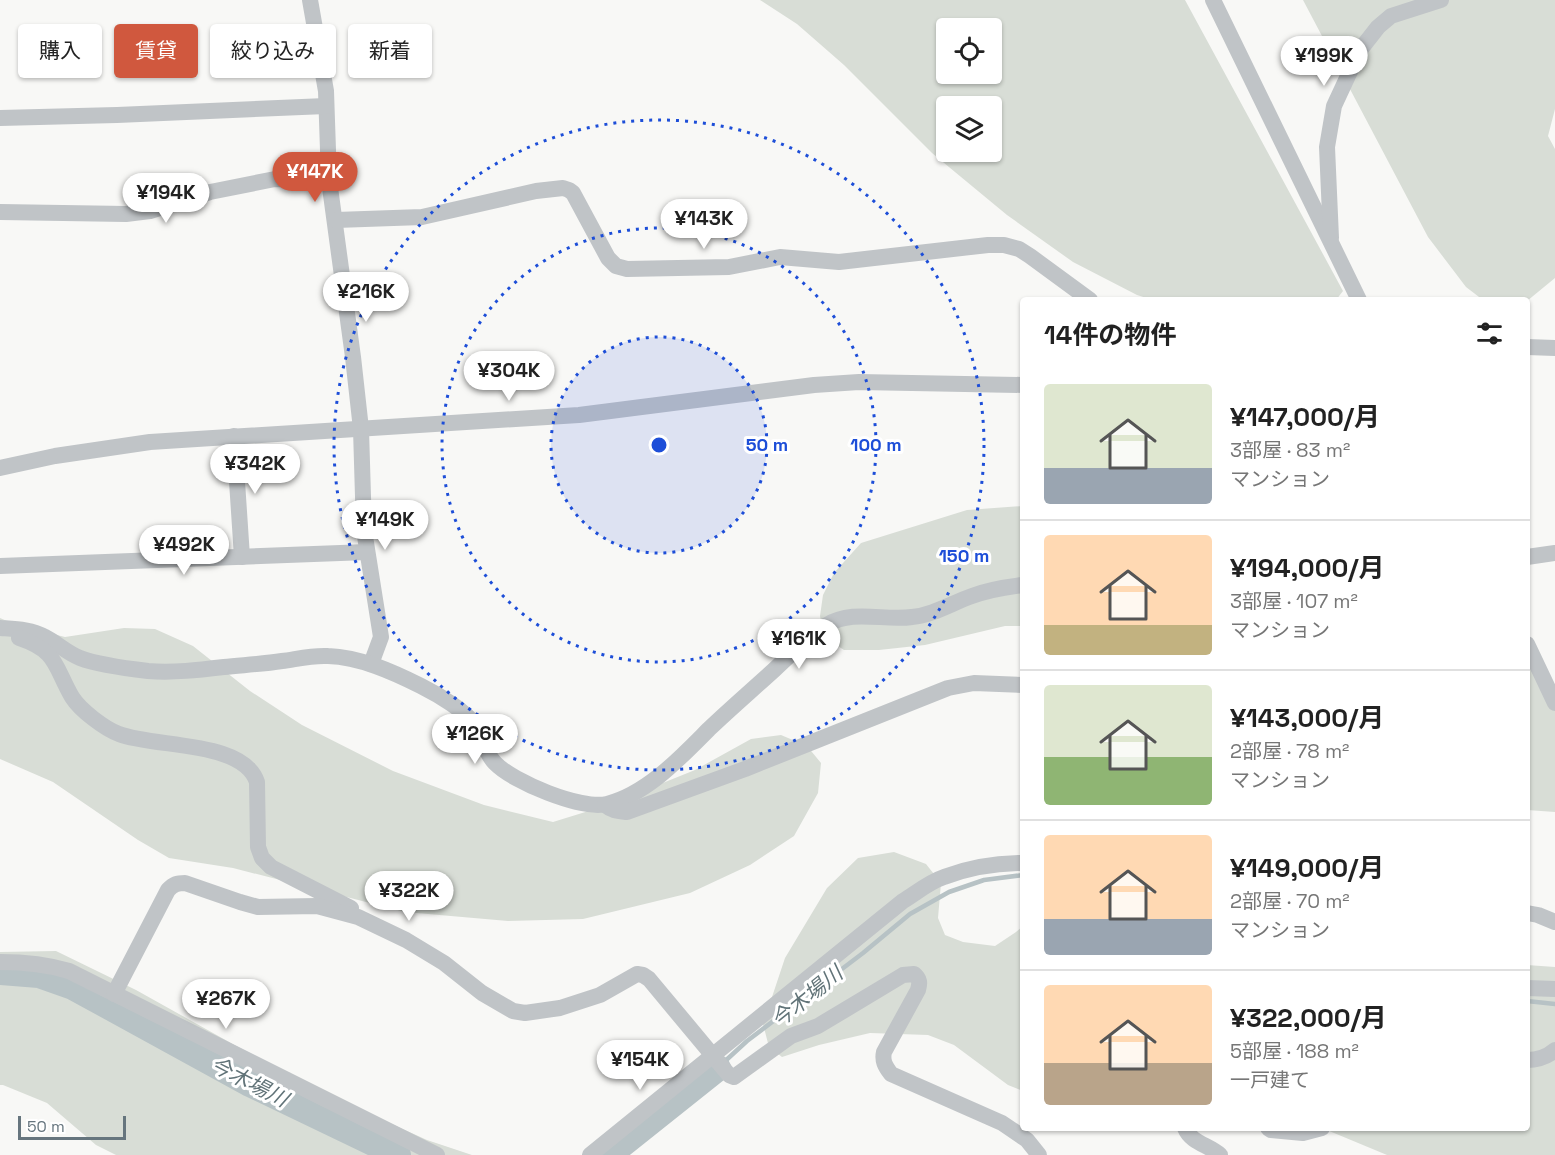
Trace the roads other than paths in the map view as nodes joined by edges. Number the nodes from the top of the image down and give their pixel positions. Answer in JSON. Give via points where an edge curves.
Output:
{"nodes":[{"id":1,"x":310,"y":0,"type":"edge"},
{"id":2,"x":1441,"y":0,"type":"edge"},
{"id":3,"x":1216,"y":6,"type":"edge"},
{"id":4,"x":326,"y":106,"type":"junction"},
{"id":5,"x":0,"y":118,"type":"edge"},
{"id":6,"x":329,"y":180,"type":"junction"},
{"id":7,"x":0,"y":212,"type":"edge"},
{"id":8,"x":336,"y":220,"type":"junction"},
{"id":9,"x":1331,"y":245,"type":"junction"},
{"id":10,"x":1086,"y":297,"type":"edge"},
{"id":11,"x":1357,"y":297,"type":"edge"},
{"id":12,"x":1530,"y":347,"type":"edge"},
{"id":13,"x":1555,"y":348,"type":"edge"},
{"id":14,"x":1020,"y":386,"type":"edge"},
{"id":15,"x":360,"y":429,"type":"junction"},
{"id":16,"x":234,"y":436,"type":"junction"},
{"id":17,"x":0,"y":468,"type":"edge"},
{"id":18,"x":367,"y":552,"type":"junction"},
{"id":19,"x":1555,"y":553,"type":"edge"},
{"id":20,"x":242,"y":557,"type":"junction"},
{"id":21,"x":1530,"y":557,"type":"edge"},
{"id":22,"x":0,"y":566,"type":"edge"},
{"id":23,"x":1020,"y":585,"type":"edge"},
{"id":24,"x":4,"y":628,"type":"edge"},
{"id":25,"x":1530,"y":650,"type":"edge"},
{"id":26,"x":370,"y":664,"type":"junction"},
{"id":27,"x":1020,"y":685,"type":"edge"},
{"id":28,"x":1555,"y":703,"type":"edge"},
{"id":29,"x":605,"y":805,"type":"junction"},
{"id":30,"x":1020,"y":863,"type":"edge"},
{"id":31,"x":1530,"y":914,"type":"edge"},
{"id":32,"x":358,"y":918,"type":"junction"},
{"id":33,"x":1555,"y":922,"type":"edge"},
{"id":34,"x":0,"y":962,"type":"edge"},
{"id":35,"x":1530,"y":988,"type":"edge"},
{"id":36,"x":1555,"y":989,"type":"edge"},
{"id":37,"x":114,"y":993,"type":"junction"},
{"id":38,"x":1555,"y":1050,"type":"edge"},
{"id":39,"x":714,"y":1056,"type":"junction"},
{"id":40,"x":1530,"y":1060,"type":"edge"},
{"id":41,"x":1186,"y":1131,"type":"edge"},
{"id":42,"x":1282,"y":1131,"type":"edge"},
{"id":43,"x":1311,"y":1131,"type":"edge"},
{"id":44,"x":437,"y":1155,"type":"edge"},
{"id":45,"x":590,"y":1155,"type":"edge"},
{"id":46,"x":1039,"y":1155,"type":"edge"},
{"id":47,"x":1220,"y":1155,"type":"edge"}],
"edges":[{"from":1,"to":4,"type":"street"},
{"from":2,"to":9,"type":"street","via":[[1391,16],[1378,27],[1360,50],[1334,106],[1327,147]]},
{"from":3,"to":9,"type":"street"},
{"from":4,"to":5,"type":"street"},
{"from":4,"to":6,"type":"street"},
{"from":6,"to":7,"type":"street","via":[[275,179],[134,213]]},
{"from":6,"to":8,"type":"street"},
{"from":8,"to":10,"type":"street","via":[[422,217],[563,188],[573,193],[608,258],[627,269],[729,267],[780,257],[839,262],[988,244],[1019,249]]},
{"from":8,"to":15,"type":"street"},
{"from":9,"to":11,"type":"street"},
{"from":12,"to":13,"type":"street"},
{"from":14,"to":15,"type":"street","via":[[870,382],[579,415]]},
{"from":15,"to":16,"type":"street"},
{"from":15,"to":18,"type":"street"},
{"from":16,"to":17,"type":"street","via":[[150,442]]},
{"from":16,"to":20,"type":"street"},
{"from":18,"to":20,"type":"street"},
{"from":18,"to":26,"type":"street","via":[[381,637]]},
{"from":19,"to":21,"type":"street"},
{"from":20,"to":22,"type":"street"},
{"from":23,"to":29,"type":"street","via":[[974,595],[910,618],[873,616],[830,623],[803,641],[674,764],[630,795]]},
{"from":24,"to":26,"type":"street","via":[[37,633],[87,661],[150,671],[188,671],[307,656],[331,656]]},
{"from":24,"to":32,"type":"street","via":[[48,653],[73,699],[86,714],[117,734],[214,751],[249,769],[257,782],[258,847],[262,858],[271,867],[348,906]]},
{"from":25,"to":28,"type":"street"},
{"from":26,"to":29,"type":"street","via":[[423,687],[466,714],[493,761],[504,771],[554,795]]},
{"from":27,"to":29,"type":"street","via":[[974,682],[948,688],[627,812]]},
{"from":30,"to":39,"type":"street","via":[[942,878],[903,901]]},
{"from":31,"to":33,"type":"street"},
{"from":32,"to":37,"type":"street","via":[[317,906],[258,907],[185,883],[174,885]]},
{"from":32,"to":39,"type":"street","via":[[406,940],[513,1011],[560,1008],[600,995],[637,974],[643,975]]},
{"from":34,"to":37,"type":"street","via":[[46,964]]},
{"from":35,"to":36,"type":"street"},
{"from":37,"to":44,"type":"street"},
{"from":38,"to":40,"type":"street"},
{"from":39,"to":45,"type":"street"},
{"from":39,"to":46,"type":"street","via":[[734,1077],[791,1036],[818,1026],[903,975],[914,974],[920,984],[884,1052],[885,1067],[891,1074],[1002,1123],[1027,1140]]},
{"from":41,"to":47,"type":"street"},
{"from":42,"to":43,"type":"street"}]}
